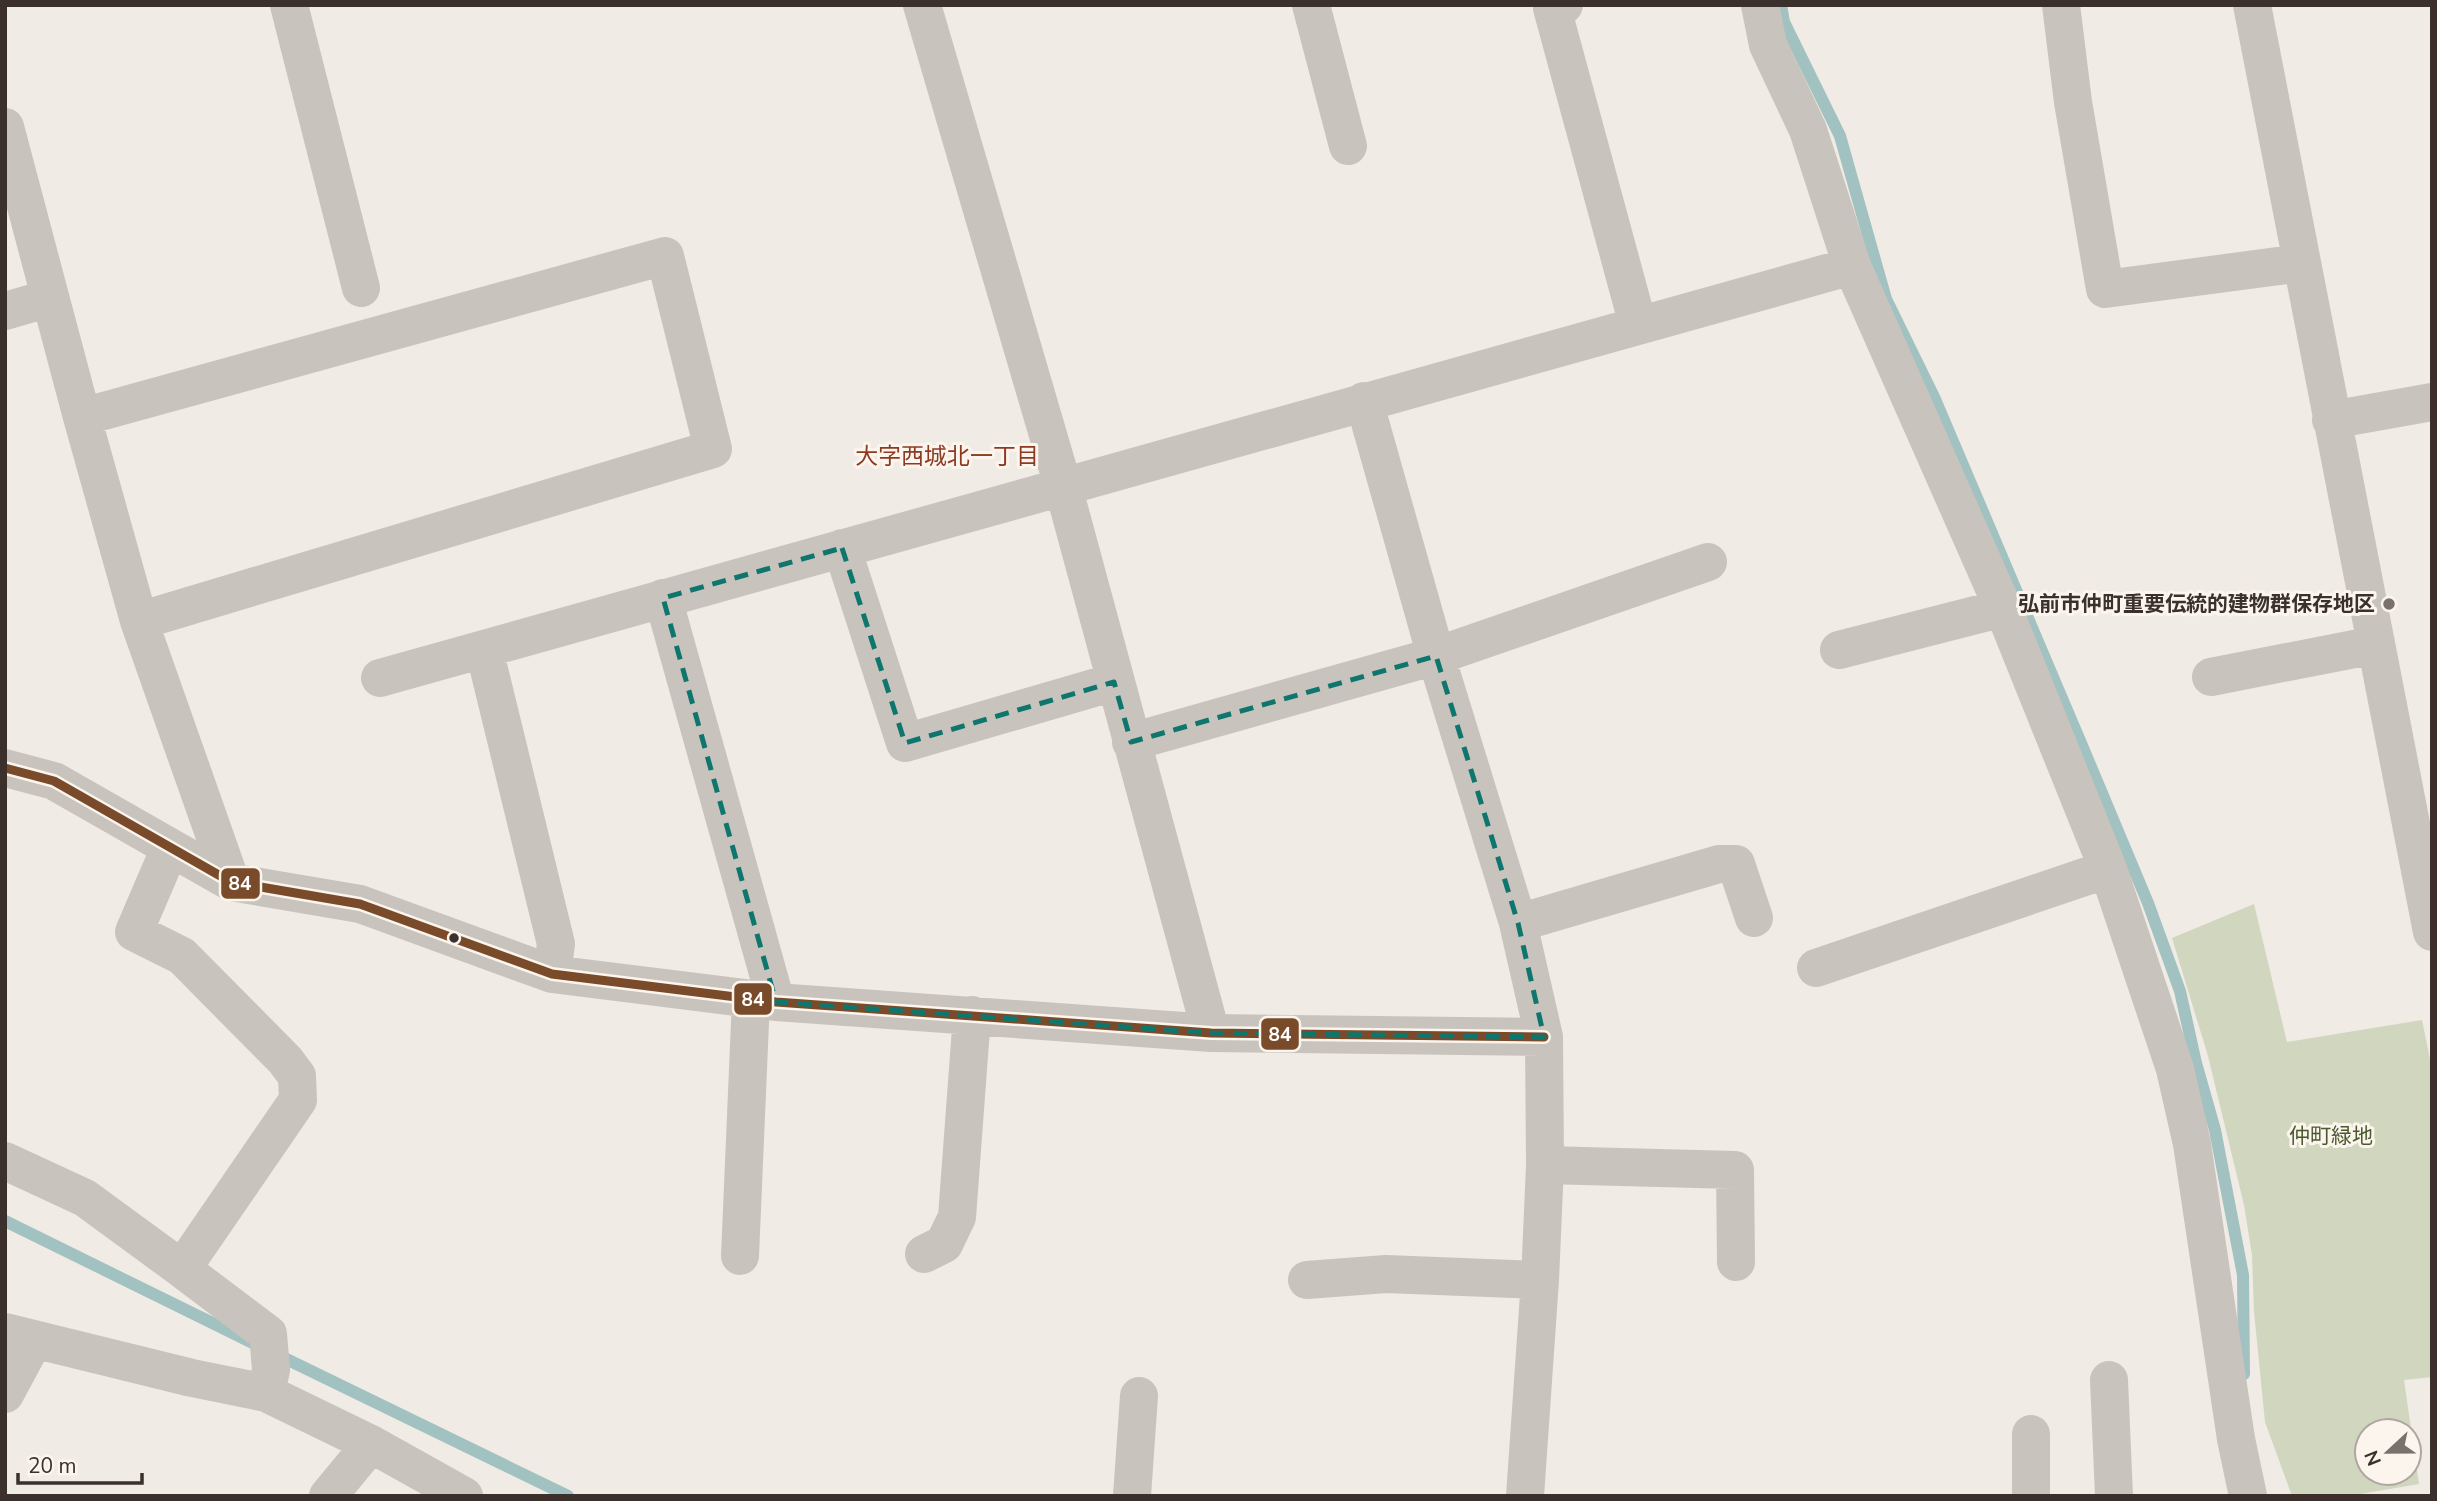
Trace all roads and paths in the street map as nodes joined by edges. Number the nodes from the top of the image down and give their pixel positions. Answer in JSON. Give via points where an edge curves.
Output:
{"nodes":[{"id":1,"x":289,"y":5,"type":"edge"},
{"id":2,"x":922,"y":5,"type":"edge"},
{"id":3,"x":1311,"y":5,"type":"edge"},
{"id":4,"x":1564,"y":5,"type":"edge"},
{"id":5,"x":1760,"y":5,"type":"edge"},
{"id":6,"x":2061,"y":5,"type":"edge"},
{"id":7,"x":2252,"y":5,"type":"edge"},
{"id":8,"x":5,"y":127,"type":"edge"},
{"id":9,"x":1349,"y":146,"type":"dead end"},
{"id":10,"x":2301,"y":263,"type":"junction"},
{"id":11,"x":1852,"y":266,"type":"junction"},
{"id":12,"x":360,"y":288,"type":"dead end"},
{"id":13,"x":50,"y":298,"type":"junction"},
{"id":14,"x":5,"y":311,"type":"edge"},
{"id":15,"x":1639,"y":325,"type":"junction"},
{"id":16,"x":1364,"y":401,"type":"junction"},
{"id":17,"x":2432,"y":402,"type":"edge"},
{"id":18,"x":82,"y":417,"type":"junction"},
{"id":19,"x":2331,"y":420,"type":"junction"},
{"id":20,"x":1063,"y":486,"type":"junction"},
{"id":21,"x":842,"y":548,"type":"junction"},
{"id":22,"x":1708,"y":562,"type":"dead end"},
{"id":23,"x":663,"y":598,"type":"junction"},
{"id":24,"x":2003,"y":608,"type":"junction"},
{"id":25,"x":139,"y":621,"type":"junction"},
{"id":26,"x":2375,"y":645,"type":"junction"},
{"id":27,"x":484,"y":649,"type":"junction"},
{"id":28,"x":1839,"y":650,"type":"dead end"},
{"id":29,"x":1436,"y":656,"type":"junction"},
{"id":30,"x":2211,"y":677,"type":"dead end"},
{"id":31,"x":380,"y":678,"type":"dead end"},
{"id":32,"x":1114,"y":682,"type":"junction"},
{"id":33,"x":1131,"y":742,"type":"junction"},
{"id":34,"x":5,"y":768,"type":"edge"},
{"id":35,"x":170,"y":848,"type":"junction"},
{"id":36,"x":2108,"y":869,"type":"junction"},
{"id":37,"x":231,"y":882,"type":"junction"},
{"id":38,"x":1754,"y":918,"type":"dead end"},
{"id":39,"x":1518,"y":923,"type":"junction"},
{"id":40,"x":2432,"y":932,"type":"edge"},
{"id":41,"x":1816,"y":968,"type":"dead end"},
{"id":42,"x":552,"y":974,"type":"junction"},
{"id":43,"x":764,"y":1001,"type":"junction"},
{"id":44,"x":972,"y":1015,"type":"junction"},
{"id":45,"x":1211,"y":1033,"type":"junction"},
{"id":46,"x":1544,"y":1037,"type":"junction"},
{"id":47,"x":5,"y":1160,"type":"edge"},
{"id":48,"x":1545,"y":1165,"type":"junction"},
{"id":49,"x":924,"y":1254,"type":"dead end"},
{"id":50,"x":740,"y":1256,"type":"dead end"},
{"id":51,"x":1736,"y":1262,"type":"dead end"},
{"id":52,"x":181,"y":1269,"type":"junction"},
{"id":53,"x":1307,"y":1280,"type":"dead end"},
{"id":54,"x":1540,"y":1280,"type":"junction"},
{"id":55,"x":20,"y":1336,"type":"edge"},
{"id":56,"x":269,"y":1366,"type":"junction"},
{"id":57,"x":2109,"y":1380,"type":"dead end"},
{"id":58,"x":5,"y":1394,"type":"edge"},
{"id":59,"x":1139,"y":1396,"type":"dead end"},
{"id":60,"x":2031,"y":1434,"type":"dead end"},
{"id":61,"x":371,"y":1444,"type":"junction"},
{"id":62,"x":328,"y":1496,"type":"edge"},
{"id":63,"x":464,"y":1496,"type":"edge"},
{"id":64,"x":1132,"y":1496,"type":"edge"},
{"id":65,"x":1525,"y":1496,"type":"edge"},
{"id":66,"x":2031,"y":1496,"type":"edge"},
{"id":67,"x":2114,"y":1496,"type":"edge"},
{"id":68,"x":2248,"y":1496,"type":"edge"}],
"edges":[{"from":1,"to":12,"type":"street"},
{"from":2,"to":20,"type":"street"},
{"from":3,"to":9,"type":"street"},
{"from":4,"to":15,"type":"street","via":[[1552,8]]},
{"from":5,"to":11,"type":"street","via":[[1768,44],[1808,130]]},
{"from":6,"to":10,"type":"street","via":[[2105,289]]},
{"from":7,"to":10,"type":"street"},
{"from":8,"to":13,"type":"street"},
{"from":10,"to":19,"type":"street"},
{"from":11,"to":15,"type":"street"},
{"from":11,"to":24,"type":"street"},
{"from":13,"to":14,"type":"street"},
{"from":13,"to":18,"type":"street"},
{"from":15,"to":16,"type":"street"},
{"from":16,"to":20,"type":"street"},
{"from":16,"to":29,"type":"street"},
{"from":17,"to":19,"type":"street"},
{"from":18,"to":25,"type":"street"},
{"from":18,"to":25,"type":"street","via":[[664,256],[713,449]]},
{"from":19,"to":26,"type":"street"},
{"from":20,"to":21,"type":"street"},
{"from":20,"to":32,"type":"street"},
{"from":21,"to":23,"type":"street"},
{"from":21,"to":32,"type":"street","via":[[905,743]]},
{"from":22,"to":29,"type":"street"},
{"from":23,"to":27,"type":"street"},
{"from":23,"to":43,"type":"street"},
{"from":24,"to":28,"type":"street"},
{"from":24,"to":36,"type":"street"},
{"from":25,"to":37,"type":"street"},
{"from":26,"to":30,"type":"street"},
{"from":26,"to":40,"type":"street"},
{"from":27,"to":31,"type":"street"},
{"from":27,"to":42,"type":"street","via":[[556,944]]},
{"from":29,"to":33,"type":"street"},
{"from":29,"to":39,"type":"street"},
{"from":32,"to":33,"type":"street"},
{"from":33,"to":45,"type":"street"},
{"from":34,"to":35,"type":"street","via":[[54,781]]},
{"from":35,"to":37,"type":"street"},
{"from":35,"to":52,"type":"street","via":[[134,932],[182,956],[267,1041],[297,1076],[298,1100]]},
{"from":36,"to":41,"type":"street"},
{"from":36,"to":68,"type":"street","via":[[2175,1069],[2193,1144]]},
{"from":37,"to":42,"type":"street","via":[[360,904]]},
{"from":38,"to":39,"type":"street","via":[[1736,864],[1719,864]]},
{"from":39,"to":46,"type":"street"},
{"from":42,"to":43,"type":"street"},
{"from":43,"to":44,"type":"street"},
{"from":43,"to":50,"type":"street"},
{"from":44,"to":45,"type":"street"},
{"from":44,"to":49,"type":"street","via":[[957,1217],[944,1244]]},
{"from":45,"to":46,"type":"street"},
{"from":46,"to":48,"type":"street"},
{"from":47,"to":52,"type":"street","via":[[85,1198]]},
{"from":48,"to":51,"type":"street","via":[[1735,1170]]},
{"from":48,"to":54,"type":"street"},
{"from":52,"to":56,"type":"street"},
{"from":53,"to":54,"type":"street","via":[[1386,1274]]},
{"from":54,"to":65,"type":"street"},
{"from":55,"to":56,"type":"street"},
{"from":55,"to":58,"type":"street"},
{"from":56,"to":61,"type":"street"},
{"from":57,"to":67,"type":"street"},
{"from":59,"to":64,"type":"street"},
{"from":60,"to":66,"type":"street"},
{"from":61,"to":62,"type":"street"},
{"from":61,"to":63,"type":"street"}]}
